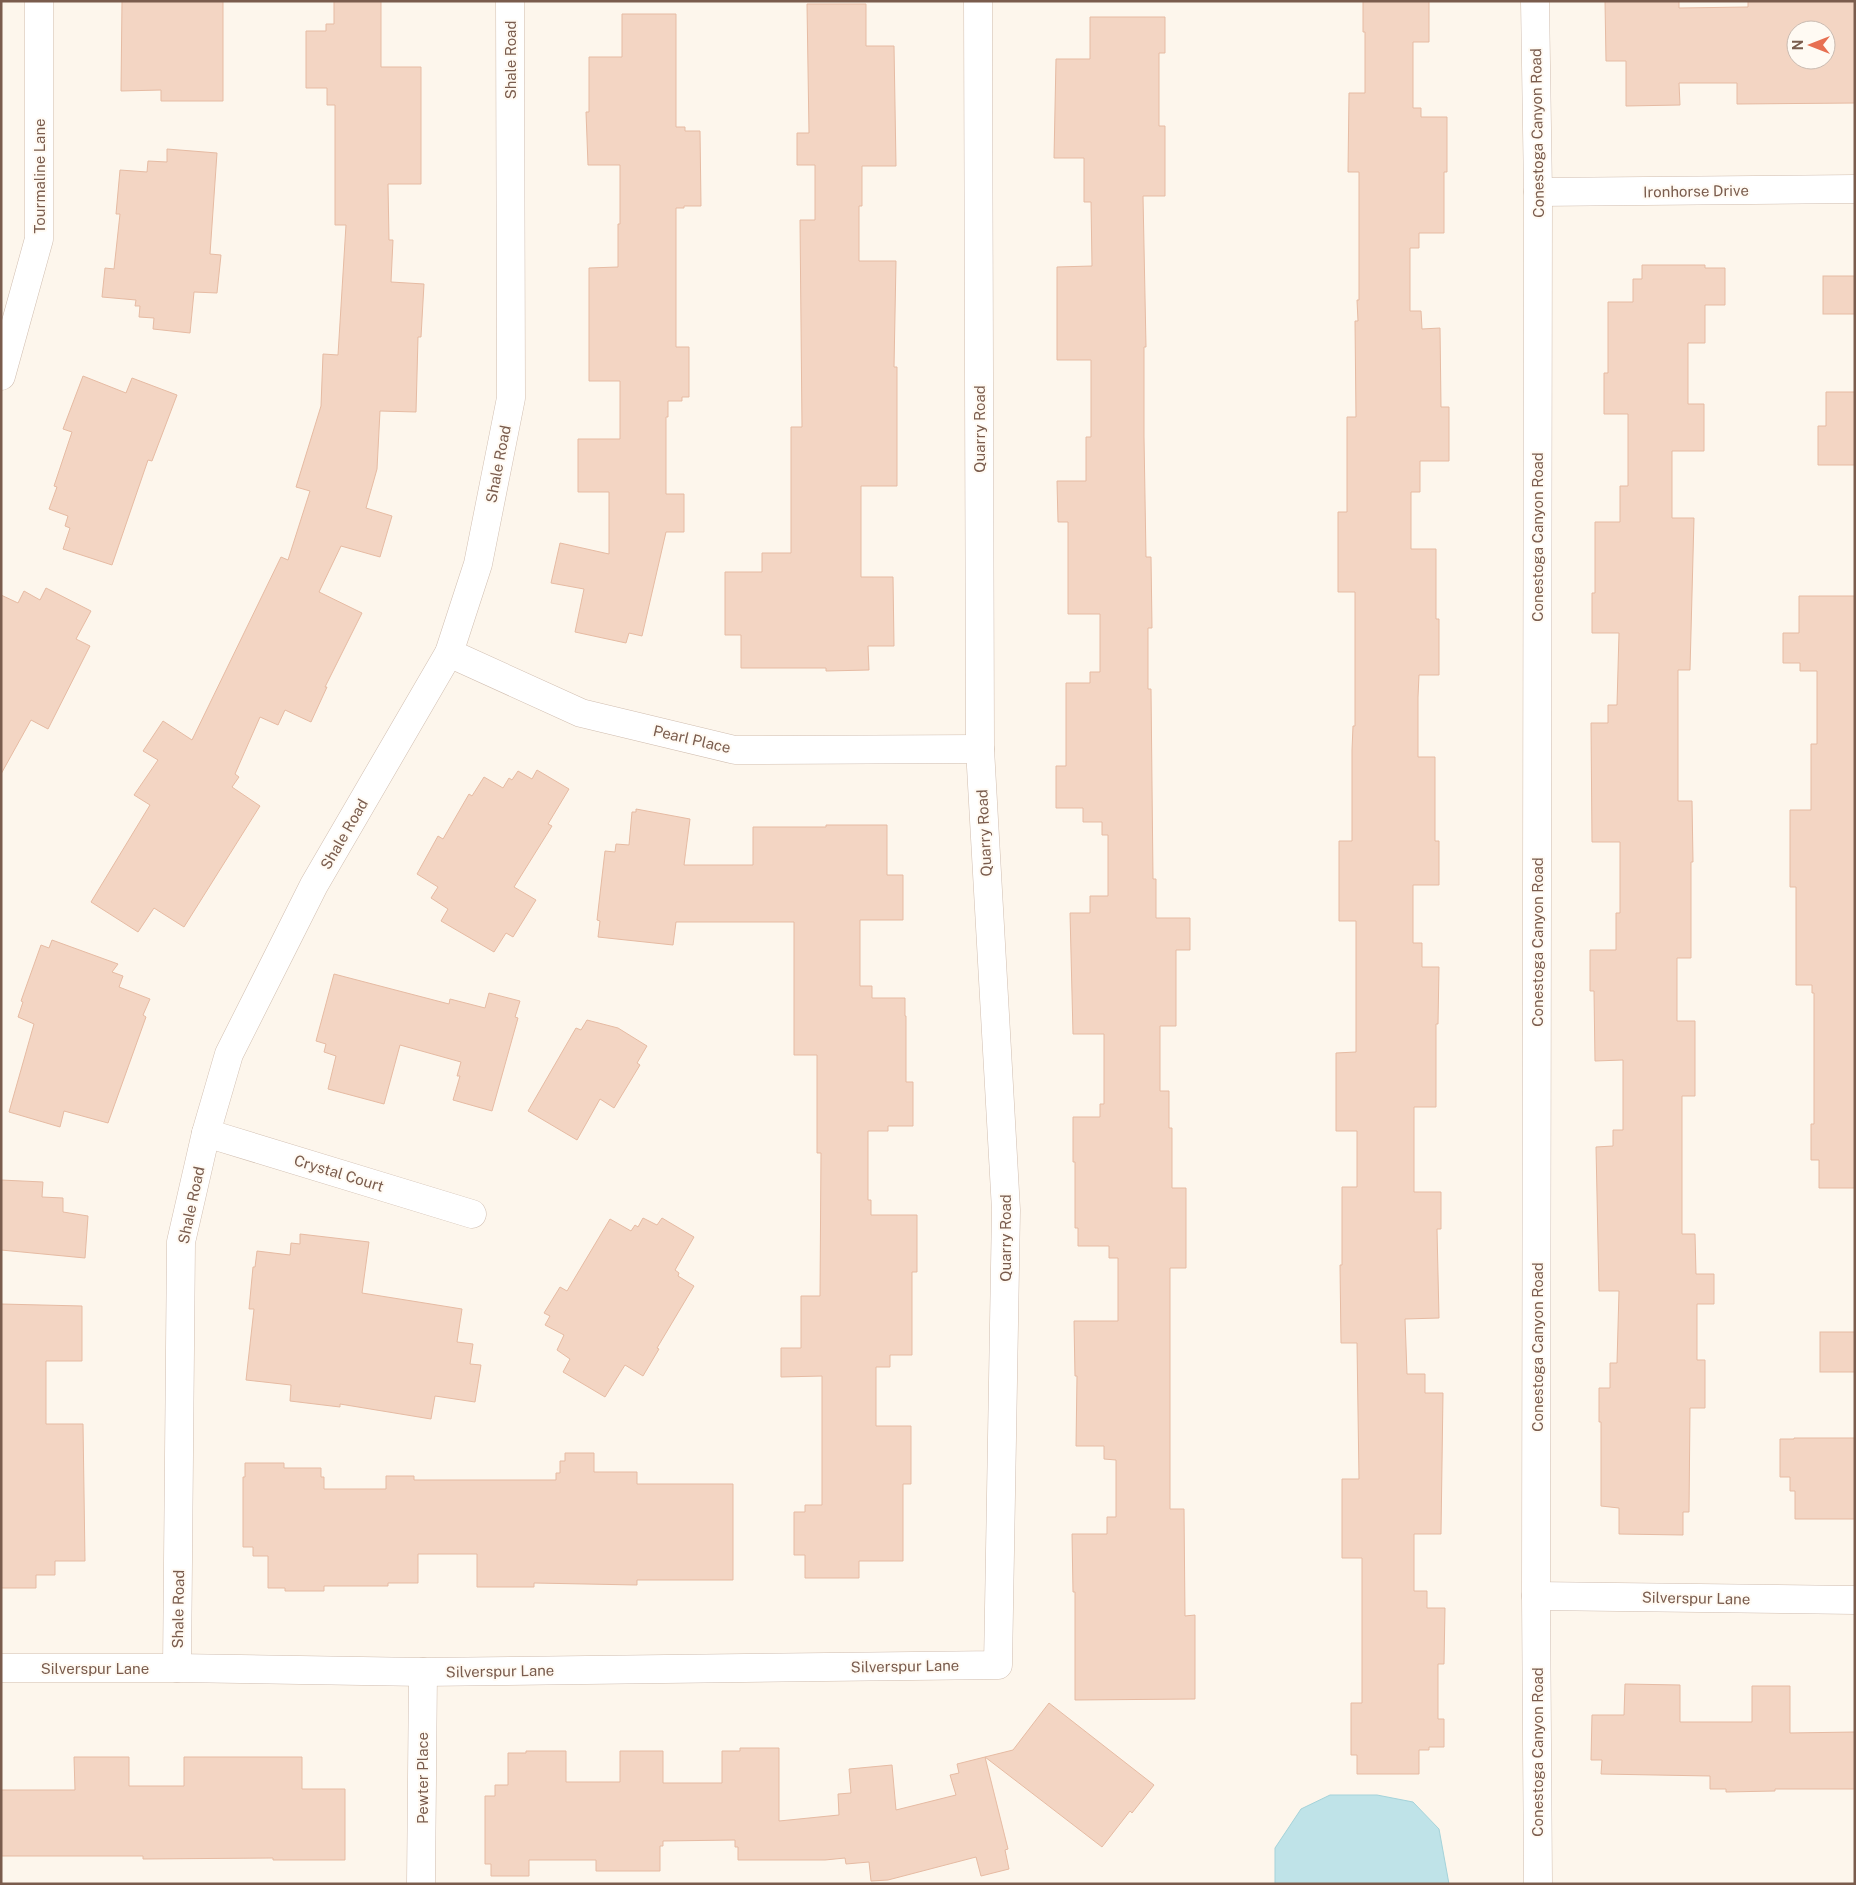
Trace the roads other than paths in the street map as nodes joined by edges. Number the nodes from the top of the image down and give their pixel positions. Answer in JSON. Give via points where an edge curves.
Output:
{"nodes":[{"id":1,"x":39,"y":1,"type":"edge"},
{"id":2,"x":510,"y":1,"type":"edge"},
{"id":3,"x":978,"y":1,"type":"edge"},
{"id":4,"x":1535,"y":1,"type":"edge"},
{"id":5,"x":1855,"y":189,"type":"edge"},
{"id":6,"x":1538,"y":192,"type":"junction"},
{"id":7,"x":1,"y":376,"type":"edge"},
{"id":8,"x":449,"y":653,"type":"junction"},
{"id":9,"x":980,"y":749,"type":"junction"},
{"id":10,"x":206,"y":1133,"type":"junction"},
{"id":11,"x":472,"y":1214,"type":"dead end"},
{"id":12,"x":1536,"y":1596,"type":"junction"},
{"id":13,"x":1855,"y":1600,"type":"edge"},
{"id":14,"x":998,"y":1665,"type":"joint"},
{"id":15,"x":1,"y":1668,"type":"edge"},
{"id":16,"x":177,"y":1668,"type":"junction"},
{"id":17,"x":422,"y":1672,"type":"junction"},
{"id":18,"x":421,"y":1884,"type":"edge"},
{"id":19,"x":1538,"y":1884,"type":"edge"}],
"edges":[{"from":1,"to":7,"type":"street","name":"Tourmaline Lane","via":[[39,239]]},
{"from":2,"to":8,"type":"street","name":"Shale Road","via":[[511,398],[478,564]]},
{"from":3,"to":9,"type":"street","name":"Quarry Road"},
{"from":4,"to":6,"type":"street","name":"Conestoga Canyon Road"},
{"from":5,"to":6,"type":"street","name":"Ironhorse Drive"},
{"from":6,"to":12,"type":"street","name":"Conestoga Canyon Road"},
{"from":8,"to":9,"type":"street","name":"Pearl Place","via":[[581,713],[735,750]]},
{"from":8,"to":10,"type":"street","name":"Shale Road","via":[[314,884],[228,1054]]},
{"from":9,"to":14,"type":"street","name":"Quarry Road","via":[[1006,1210]]},
{"from":10,"to":11,"type":"street","name":"Crystal Court"},
{"from":10,"to":16,"type":"street","name":"Shale Road","via":[[181,1242]]},
{"from":12,"to":13,"type":"street","name":"Silverspur Lane"},
{"from":12,"to":19,"type":"street","name":"Conestoga Canyon Road"},
{"from":14,"to":17,"type":"street","name":"Silverspur Lane"},
{"from":15,"to":16,"type":"street","name":"Silverspur Lane"},
{"from":16,"to":17,"type":"street","name":"Silverspur Lane"},
{"from":17,"to":18,"type":"street","name":"Pewter Place"}]}
